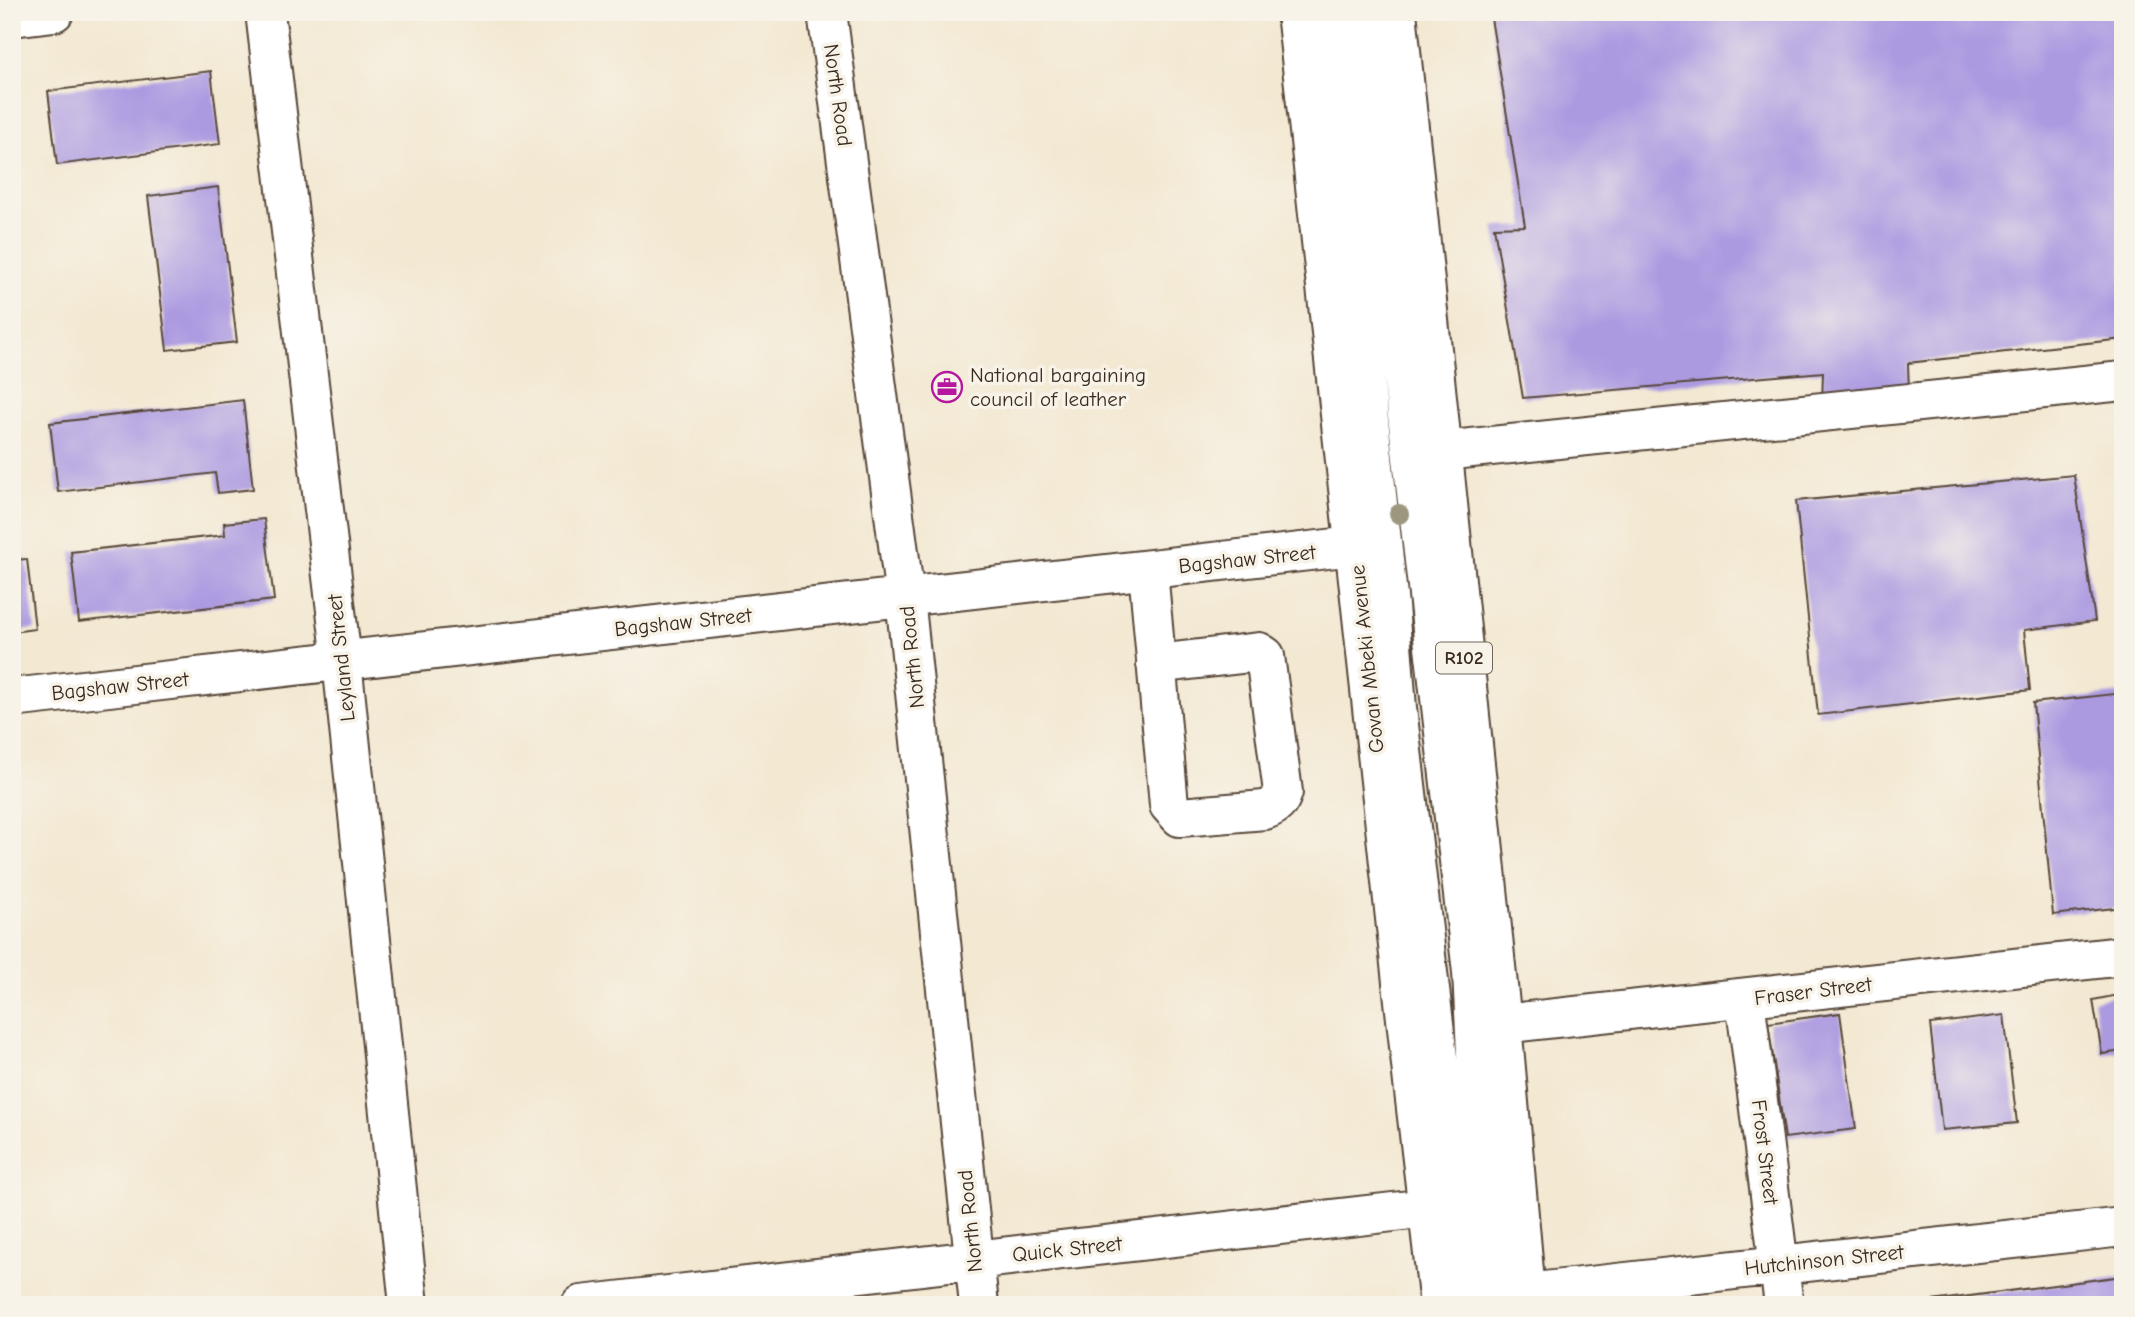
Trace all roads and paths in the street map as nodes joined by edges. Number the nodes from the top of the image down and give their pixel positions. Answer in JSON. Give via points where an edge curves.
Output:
{"nodes":[{"id":1,"x":54,"y":12,"type":"edge"},
{"id":2,"x":265,"y":12,"type":"edge"},
{"id":3,"x":827,"y":12,"type":"edge"},
{"id":4,"x":1296,"y":12,"type":"edge"},
{"id":5,"x":1325,"y":12,"type":"edge"},
{"id":6,"x":1360,"y":12,"type":"edge"},
{"id":7,"x":1397,"y":12,"type":"edge"},
{"id":8,"x":12,"y":17,"type":"edge"},
{"id":9,"x":2123,"y":381,"type":"edge"},
{"id":10,"x":1442,"y":451,"type":"junction"},
{"id":11,"x":1354,"y":546,"type":"junction"},
{"id":12,"x":1148,"y":570,"type":"junction"},
{"id":13,"x":905,"y":597,"type":"junction"},
{"id":14,"x":342,"y":661,"type":"junction"},
{"id":15,"x":1156,"y":664,"type":"junction"},
{"id":16,"x":12,"y":698,"type":"edge"},
{"id":17,"x":2123,"y":956,"type":"edge"},
{"id":18,"x":1745,"y":999,"type":"junction"},
{"id":19,"x":1502,"y":1024,"type":"junction"},
{"id":20,"x":1428,"y":1208,"type":"junction"},
{"id":21,"x":2123,"y":1227,"type":"edge"},
{"id":22,"x":974,"y":1259,"type":"junction"},
{"id":23,"x":1780,"y":1265,"type":"junction"},
{"id":24,"x":1516,"y":1301,"type":"edge"},
{"id":25,"x":634,"y":1302,"type":"edge"},
{"id":26,"x":409,"y":1305,"type":"edge"},
{"id":27,"x":581,"y":1305,"type":"edge"},
{"id":28,"x":979,"y":1305,"type":"edge"},
{"id":29,"x":1439,"y":1305,"type":"edge"},
{"id":30,"x":1467,"y":1305,"type":"edge"},
{"id":31,"x":1784,"y":1305,"type":"edge"}],
"edges":[{"from":1,"to":8,"type":"street"},
{"from":2,"to":14,"type":"street","name":"Leyland Street"},
{"from":3,"to":13,"type":"street","name":"North Road"},
{"from":4,"to":11,"type":"street","name":"Govan Mbeki Avenue"},
{"from":5,"to":30,"type":"street","via":[[1397,708]]},
{"from":6,"to":24,"type":"street","via":[[1472,972],[1483,1193]]},
{"from":7,"to":10,"type":"street","number":"R102"},
{"from":9,"to":10,"type":"street"},
{"from":10,"to":19,"type":"street","number":"R102"},
{"from":11,"to":12,"type":"street","name":"Bagshaw Street"},
{"from":11,"to":20,"type":"street","name":"Govan Mbeki Avenue"},
{"from":12,"to":13,"type":"street","name":"Bagshaw Street"},
{"from":12,"to":15,"type":"street"},
{"from":13,"to":14,"type":"street","name":"Bagshaw Street"},
{"from":13,"to":22,"type":"street","name":"North Road"},
{"from":14,"to":16,"type":"street","name":"Bagshaw Street"},
{"from":14,"to":26,"type":"street","name":"Leyland Street"},
{"from":15,"to":15,"type":"street","via":[[1169,805],[1174,812],[1186,817],[1275,807],[1283,792],[1265,656],[1259,652]]},
{"from":17,"to":18,"type":"street","name":"Fraser Street"},
{"from":18,"to":19,"type":"street","name":"Fraser Street"},
{"from":18,"to":23,"type":"street","name":"Frost Street"},
{"from":19,"to":24,"type":"street","number":"R102"},
{"from":20,"to":22,"type":"street","name":"Quick Street"},
{"from":20,"to":29,"type":"street","name":"Govan Mbeki Avenue"},
{"from":21,"to":23,"type":"street","name":"Hutchinson Street"},
{"from":22,"to":25,"type":"street","name":"Quick Street"},
{"from":22,"to":28,"type":"street","name":"North Road"},
{"from":23,"to":24,"type":"street","name":"Hutchinson Street"},
{"from":23,"to":31,"type":"street","name":"Frost Street"},
{"from":25,"to":27,"type":"street","name":"Quick Street"}]}
